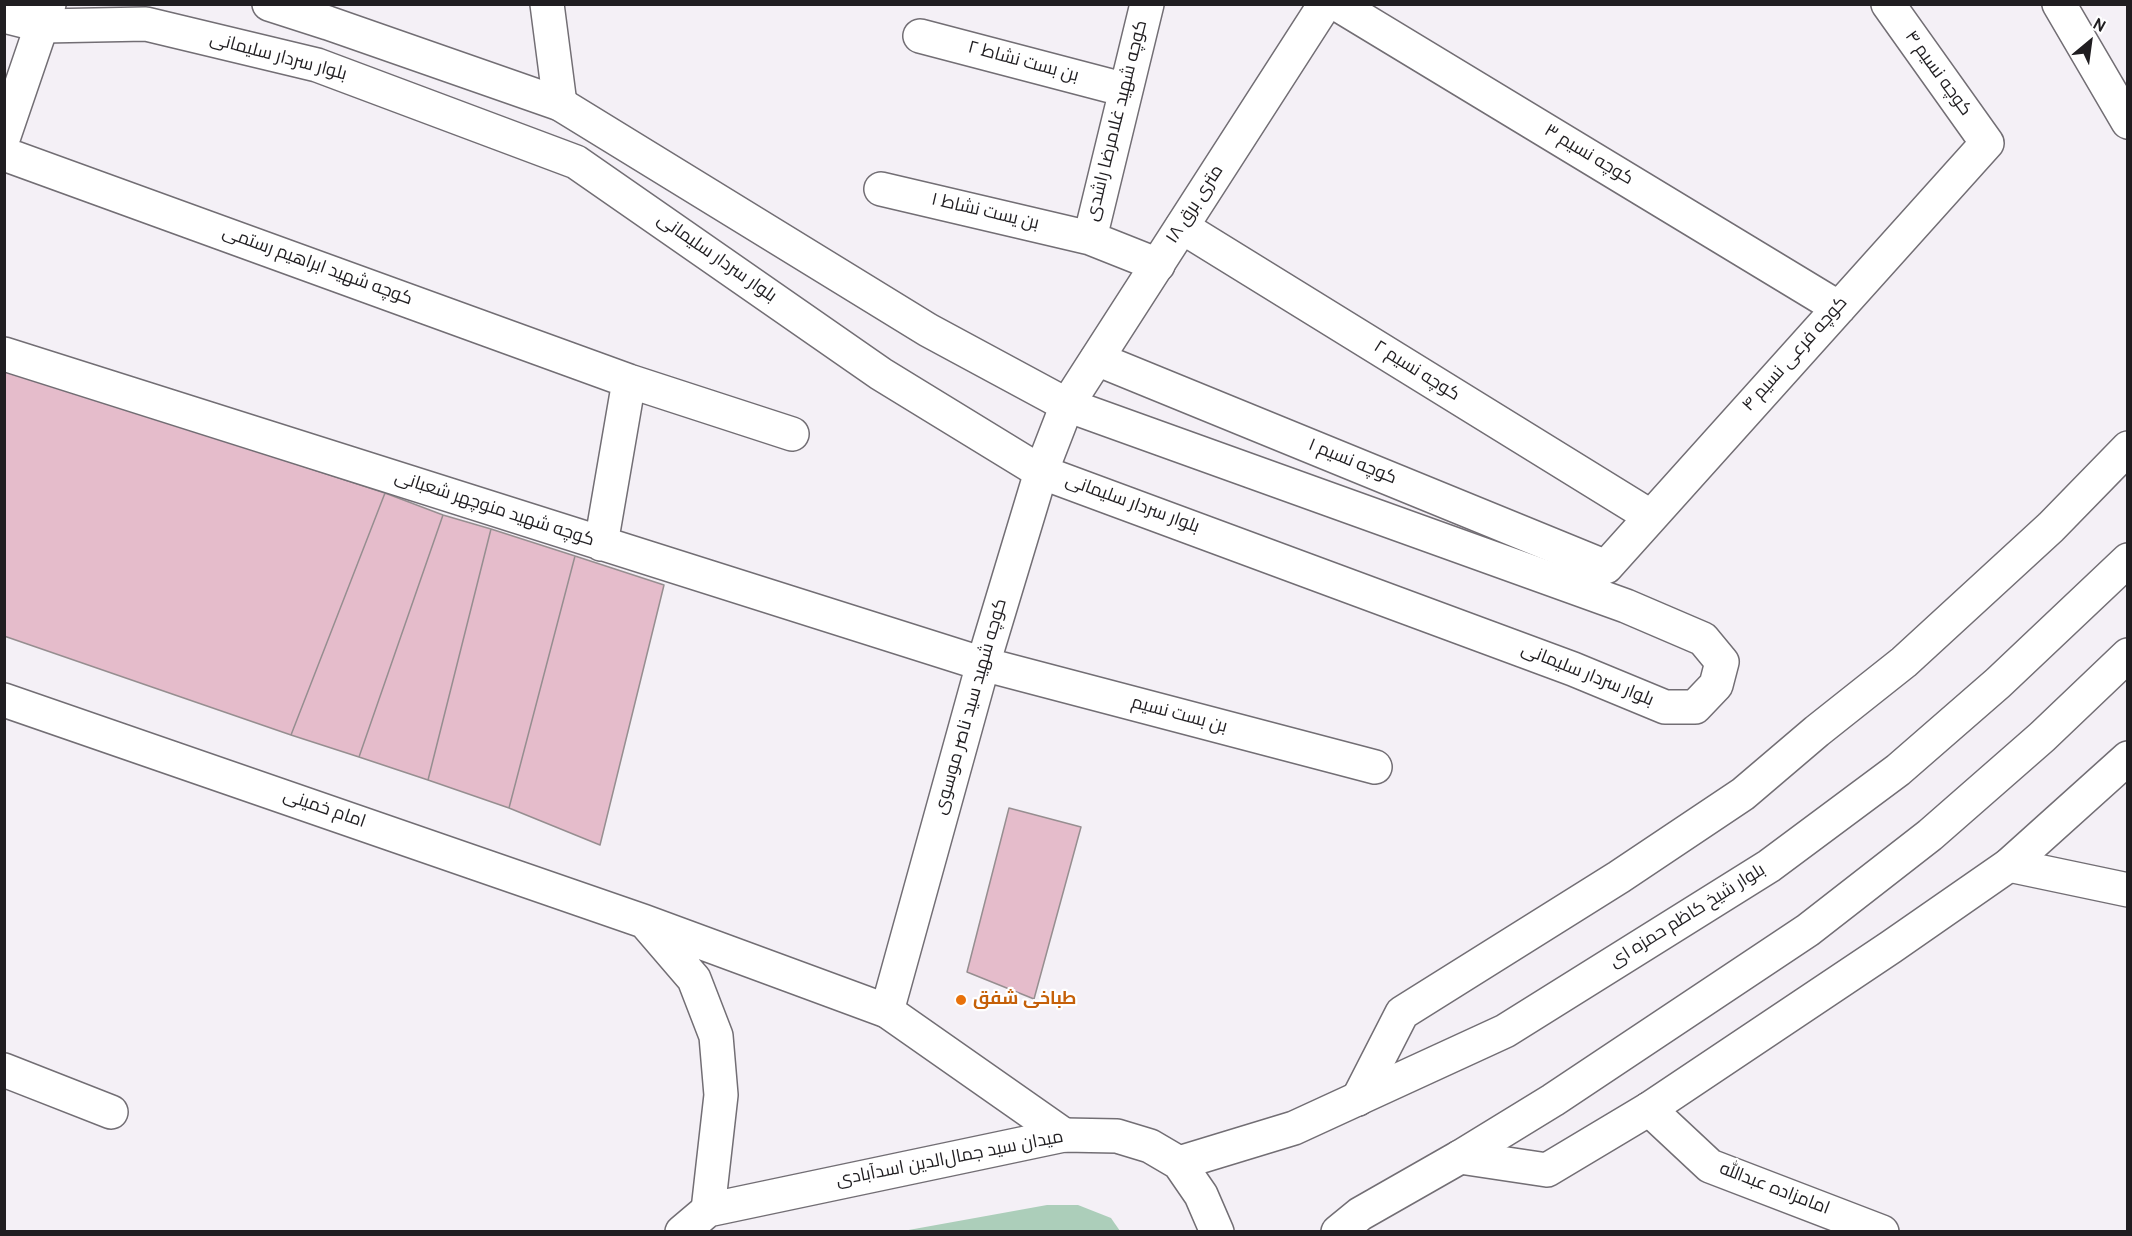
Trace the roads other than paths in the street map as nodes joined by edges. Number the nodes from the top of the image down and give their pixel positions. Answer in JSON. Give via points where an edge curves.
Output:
{"nodes":[{"id":1,"x":269,"y":4,"type":"edge"},
{"id":2,"x":547,"y":4,"type":"edge"},
{"id":3,"x":1147,"y":4,"type":"edge"},
{"id":4,"x":1325,"y":4,"type":"edge"},
{"id":5,"x":1336,"y":4,"type":"edge"},
{"id":6,"x":1888,"y":4,"type":"edge"},
{"id":7,"x":2059,"y":4,"type":"edge"},
{"id":8,"x":148,"y":14,"type":"edge"},
{"id":9,"x":46,"y":15,"type":"edge"},
{"id":10,"x":4,"y":16,"type":"edge"},
{"id":11,"x":920,"y":36,"type":"dead end"},
{"id":12,"x":1126,"y":90,"type":"junction"},
{"id":13,"x":560,"y":104,"type":"junction"},
{"id":14,"x":2127,"y":122,"type":"edge"},
{"id":15,"x":4,"y":136,"type":"edge"},
{"id":16,"x":1987,"y":143,"type":"joint"},
{"id":17,"x":4,"y":154,"type":"edge"},
{"id":18,"x":881,"y":189,"type":"dead end"},
{"id":19,"x":1182,"y":227,"type":"junction"},
{"id":20,"x":1090,"y":238,"type":"junction"},
{"id":21,"x":1158,"y":265,"type":"junction"},
{"id":22,"x":1839,"y":308,"type":"junction"},
{"id":23,"x":4,"y":354,"type":"edge"},
{"id":24,"x":1097,"y":359,"type":"junction"},
{"id":25,"x":629,"y":381,"type":"junction"},
{"id":26,"x":1067,"y":405,"type":"junction"},
{"id":27,"x":792,"y":434,"type":"dead end"},
{"id":28,"x":2127,"y":448,"type":"edge"},
{"id":29,"x":1041,"y":472,"type":"junction"},
{"id":30,"x":1650,"y":516,"type":"junction"},
{"id":31,"x":601,"y":544,"type":"junction"},
{"id":32,"x":2127,"y":560,"type":"edge"},
{"id":33,"x":1606,"y":567,"type":"joint"},
{"id":34,"x":2127,"y":655,"type":"edge"},
{"id":35,"x":983,"y":664,"type":"junction"},
{"id":36,"x":4,"y":700,"type":"edge"},
{"id":37,"x":2127,"y":758,"type":"edge"},
{"id":38,"x":1375,"y":767,"type":"dead end"},
{"id":39,"x":2009,"y":866,"type":"junction"},
{"id":40,"x":2127,"y":890,"type":"edge"},
{"id":41,"x":643,"y":921,"type":"junction"},
{"id":42,"x":887,"y":1011,"type":"junction"},
{"id":43,"x":4,"y":1071,"type":"edge"},
{"id":44,"x":1358,"y":1099,"type":"junction"},
{"id":45,"x":1649,"y":1109,"type":"junction"},
{"id":46,"x":111,"y":1112,"type":"dead end"},
{"id":47,"x":1064,"y":1135,"type":"junction"},
{"id":48,"x":1460,"y":1157,"type":"junction"},
{"id":49,"x":1179,"y":1163,"type":"junction"},
{"id":50,"x":708,"y":1210,"type":"junction"},
{"id":51,"x":682,"y":1232,"type":"edge"},
{"id":52,"x":1217,"y":1232,"type":"edge"},
{"id":53,"x":1338,"y":1232,"type":"edge"},
{"id":54,"x":1882,"y":1232,"type":"edge"}],
"edges":[{"from":1,"to":13,"type":"main road","name":"بلوار سردار سلیمانی"},
{"from":2,"to":13,"type":"main road"},
{"from":3,"to":12,"type":"main road","name":"کوچه شهید غلامرضا راشدی"},
{"from":4,"to":19,"type":"main road","name":"۱۸ متری برق"},
{"from":5,"to":22,"type":"main road","name":"کوچه نسیم ۳"},
{"from":6,"to":16,"type":"main road","name":"کوچه نسیم ۴"},
{"from":7,"to":14,"type":"main road"},
{"from":8,"to":9,"type":"main road","name":"بلوار سردار سلیمانی"},
{"from":8,"to":29,"type":"main road","name":"بلوار سردار سلیمانی","via":[[317,65],[576,162],[881,374]]},
{"from":9,"to":10,"type":"main road","name":"بلوار سردار سلیمانی"},
{"from":9,"to":15,"type":"main road"},
{"from":11,"to":12,"type":"main road","name":"بن بست نشاط ۲"},
{"from":12,"to":20,"type":"main road","name":"کوچه شهید غلامرضا راشدی"},
{"from":13,"to":26,"type":"main road","name":"بلوار سردار سلیمانی","via":[[928,330]]},
{"from":16,"to":22,"type":"main road","name":"کوچه فرعی نسیم ۴"},
{"from":17,"to":25,"type":"main road","name":"کوچه شهید ابراهیم رستمی"},
{"from":18,"to":20,"type":"main road","name":"بن یست نشاط ۱"},
{"from":19,"to":21,"type":"main road","name":"۱۸ متری برق"},
{"from":19,"to":30,"type":"main road","name":"کوچه نسیم ۲"},
{"from":20,"to":21,"type":"main road","name":"بن یست نشاط ۱"},
{"from":21,"to":24,"type":"main road","name":"۱۸ متری برق"},
{"from":22,"to":30,"type":"main road","name":"کوچه فرعی نسیم ۴"},
{"from":23,"to":31,"type":"main road","name":"کوچه شهید منوچهر شعبانی"},
{"from":24,"to":26,"type":"main road","name":"۱۸ متری برق"},
{"from":24,"to":33,"type":"main road","name":"کوچه نسیم ۱"},
{"from":25,"to":27,"type":"main road","name":"کوچه شهید ابراهیم رستمی"},
{"from":25,"to":31,"type":"main road"},
{"from":26,"to":29,"type":"main road","name":"کوچه شهید سید ناصر موسوی"},
{"from":26,"to":29,"type":"main road","name":"بلوار سردار سلیمانی","via":[[1626,606],[1703,639],[1722,662],[1716,685],[1695,707],[1665,707],[1573,669]]},
{"from":28,"to":44,"type":"main road","via":[[2051,527],[1904,662],[1743,794],[1402,1013]]},
{"from":29,"to":35,"type":"main road","name":"کوچه شهید سید ناصر موسوی"},
{"from":30,"to":33,"type":"main road","name":"کوچه فرعی نسیم ۴"},
{"from":31,"to":35,"type":"main road","name":"کوچه شهید منوچهر شعبانی"},
{"from":32,"to":44,"type":"main road","name":"بلوار شیخ کاظم حمزه ای","via":[[1998,683],[1898,770],[1769,866],[1505,1031]]},
{"from":34,"to":48,"type":"main road","via":[[2042,737],[1930,835],[1817,923],[1553,1100]]},
{"from":35,"to":38,"type":"main road","name":"بن بست نسیم"},
{"from":35,"to":42,"type":"main road","name":"کوچه شهید سید ناصر موسوی"},
{"from":36,"to":41,"type":"main road","name":"امام خمینی"},
{"from":37,"to":39,"type":"main road"},
{"from":39,"to":40,"type":"main road"},
{"from":39,"to":45,"type":"main road"},
{"from":41,"to":42,"type":"main road","name":"امام خمینی"},
{"from":41,"to":50,"type":"main road","via":[[694,979],[716,1036],[720,1095]]},
{"from":42,"to":47,"type":"main road","name":"امام خمینی"},
{"from":43,"to":46,"type":"main road"},
{"from":44,"to":49,"type":"main road","name":"بلوار شیخ کاظم حمزه ای","via":[[1294,1128]]},
{"from":45,"to":48,"type":"main road","via":[[1547,1170]]},
{"from":45,"to":54,"type":"main road","name":"امامزاده عبدالله","via":[[1710,1166]]},
{"from":47,"to":49,"type":"main road","name":"میدان سید جمال‌الدین اسدآبادی","via":[[1118,1136],[1150,1146]]},
{"from":47,"to":50,"type":"main road","name":"میدان سید جمال‌الدین اسدآبادی"},
{"from":48,"to":53,"type":"main road","via":[[1360,1214]]},
{"from":49,"to":52,"type":"main road","name":"میدان سید جمال‌الدین اسدآبادی","via":[[1201,1195]]},
{"from":50,"to":51,"type":"main road","name":"میدان سید جمال‌الدین اسدآبادی"}]}
